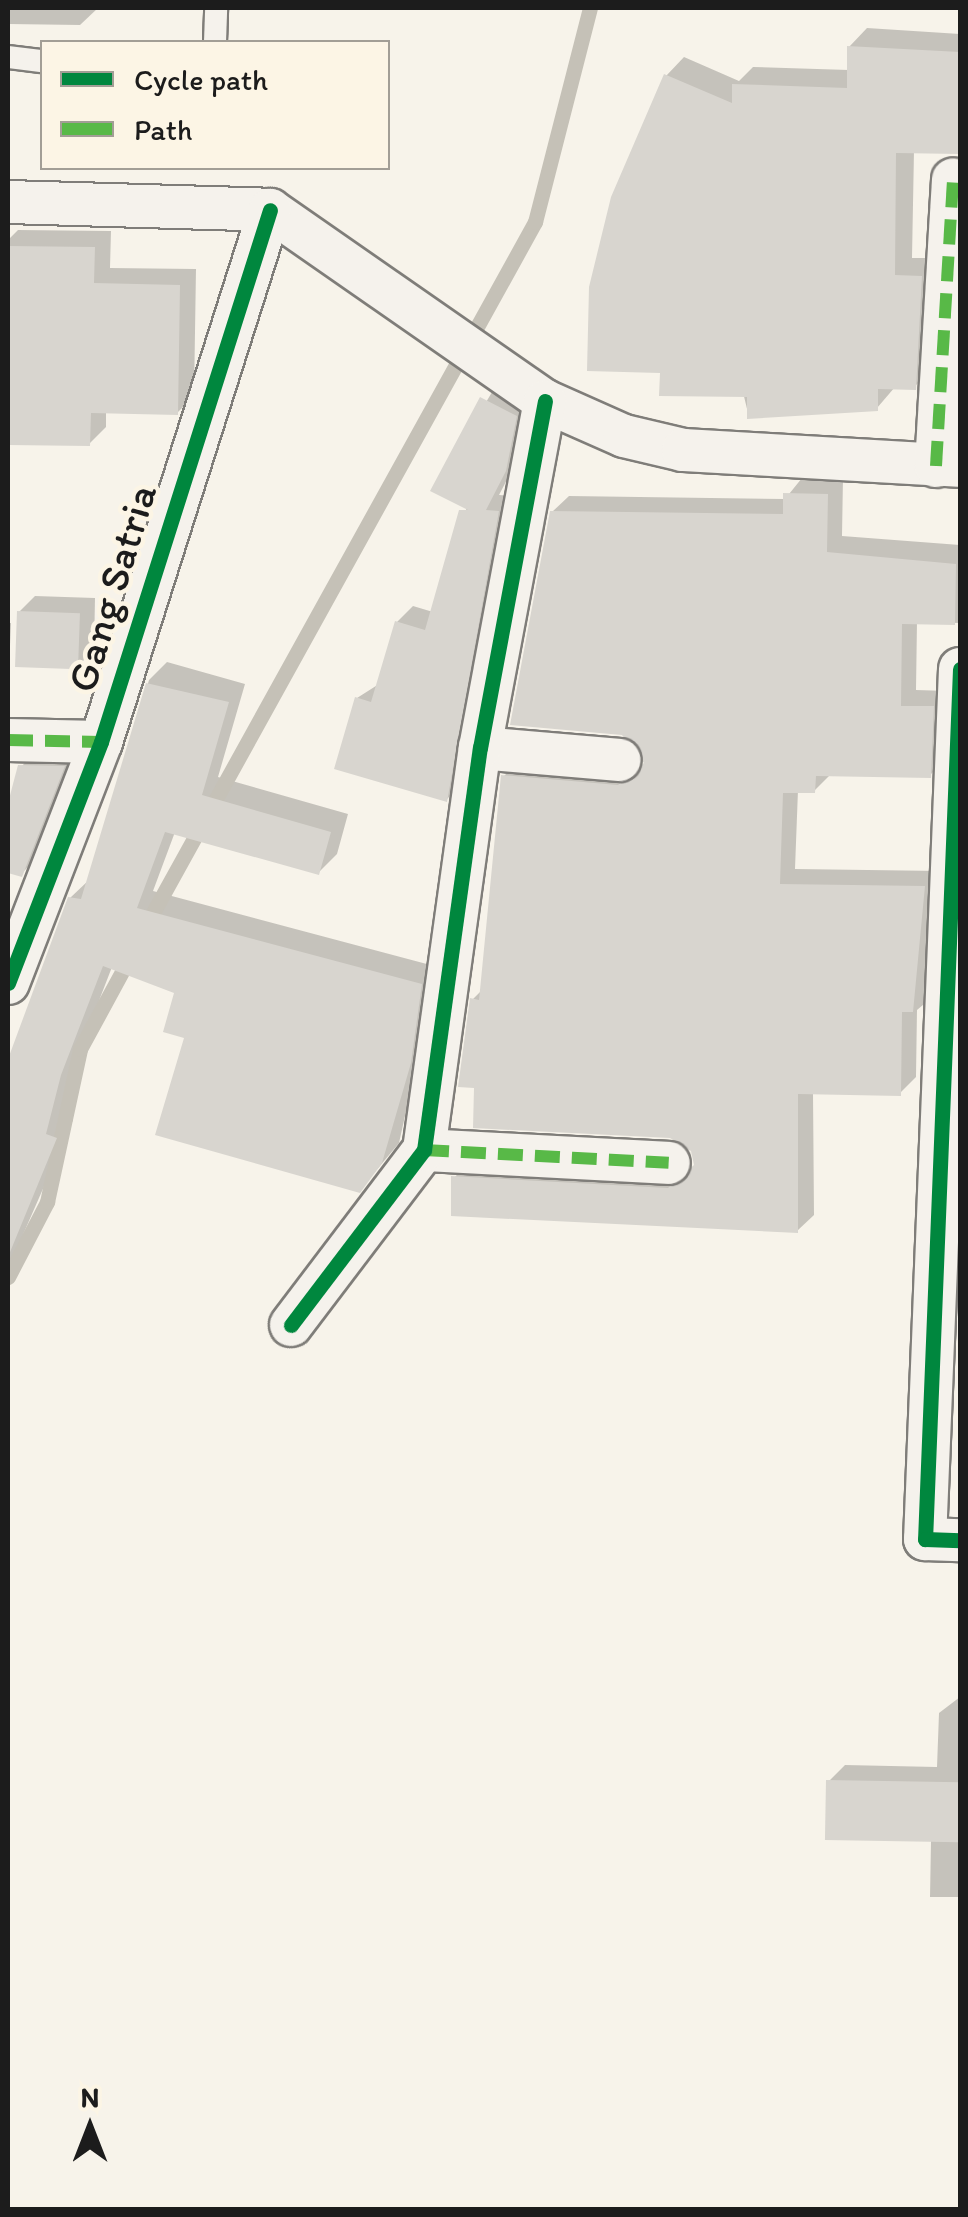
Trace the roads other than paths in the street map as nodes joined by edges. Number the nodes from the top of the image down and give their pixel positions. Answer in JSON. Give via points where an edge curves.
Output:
{"nodes":[{"id":1,"x":216,"y":8,"type":"edge"},
{"id":2,"x":216,"y":40,"type":"edge"},
{"id":3,"x":8,"y":57,"type":"edge"},
{"id":4,"x":40,"y":60,"type":"edge"},
{"id":5,"x":953,"y":180,"type":"dead end"},
{"id":6,"x":8,"y":202,"type":"edge"},
{"id":7,"x":270,"y":210,"type":"junction"},
{"id":8,"x":545,"y":401,"type":"junction"},
{"id":9,"x":948,"y":466,"type":"edge"},
{"id":10,"x":960,"y":669,"type":"edge"},
{"id":11,"x":8,"y":740,"type":"edge"},
{"id":12,"x":101,"y":742,"type":"junction"},
{"id":13,"x":480,"y":748,"type":"junction"},
{"id":14,"x":620,"y":760,"type":"dead end"},
{"id":15,"x":8,"y":983,"type":"edge"},
{"id":16,"x":424,"y":1150,"type":"junction"},
{"id":17,"x":668,"y":1164,"type":"dead end"},
{"id":18,"x":292,"y":1326,"type":"dead end"},
{"id":19,"x":960,"y":1540,"type":"edge"}],
"edges":[{"from":1,"to":2,"type":"lane"},
{"from":3,"to":4,"type":"lane"},
{"from":5,"to":9,"type":"street"},
{"from":6,"to":7,"type":"street"},
{"from":7,"to":8,"type":"street"},
{"from":7,"to":12,"type":"street","name":"Gang Satria"},
{"from":8,"to":9,"type":"street","via":[[624,436],[683,450]]},
{"from":8,"to":13,"type":"street"},
{"from":10,"to":19,"type":"street","via":[[926,1539]]},
{"from":11,"to":12,"type":"street"},
{"from":12,"to":15,"type":"street","name":"Gang Satria"},
{"from":13,"to":14,"type":"street"},
{"from":13,"to":16,"type":"street"},
{"from":16,"to":17,"type":"street"},
{"from":16,"to":18,"type":"street"}]}
